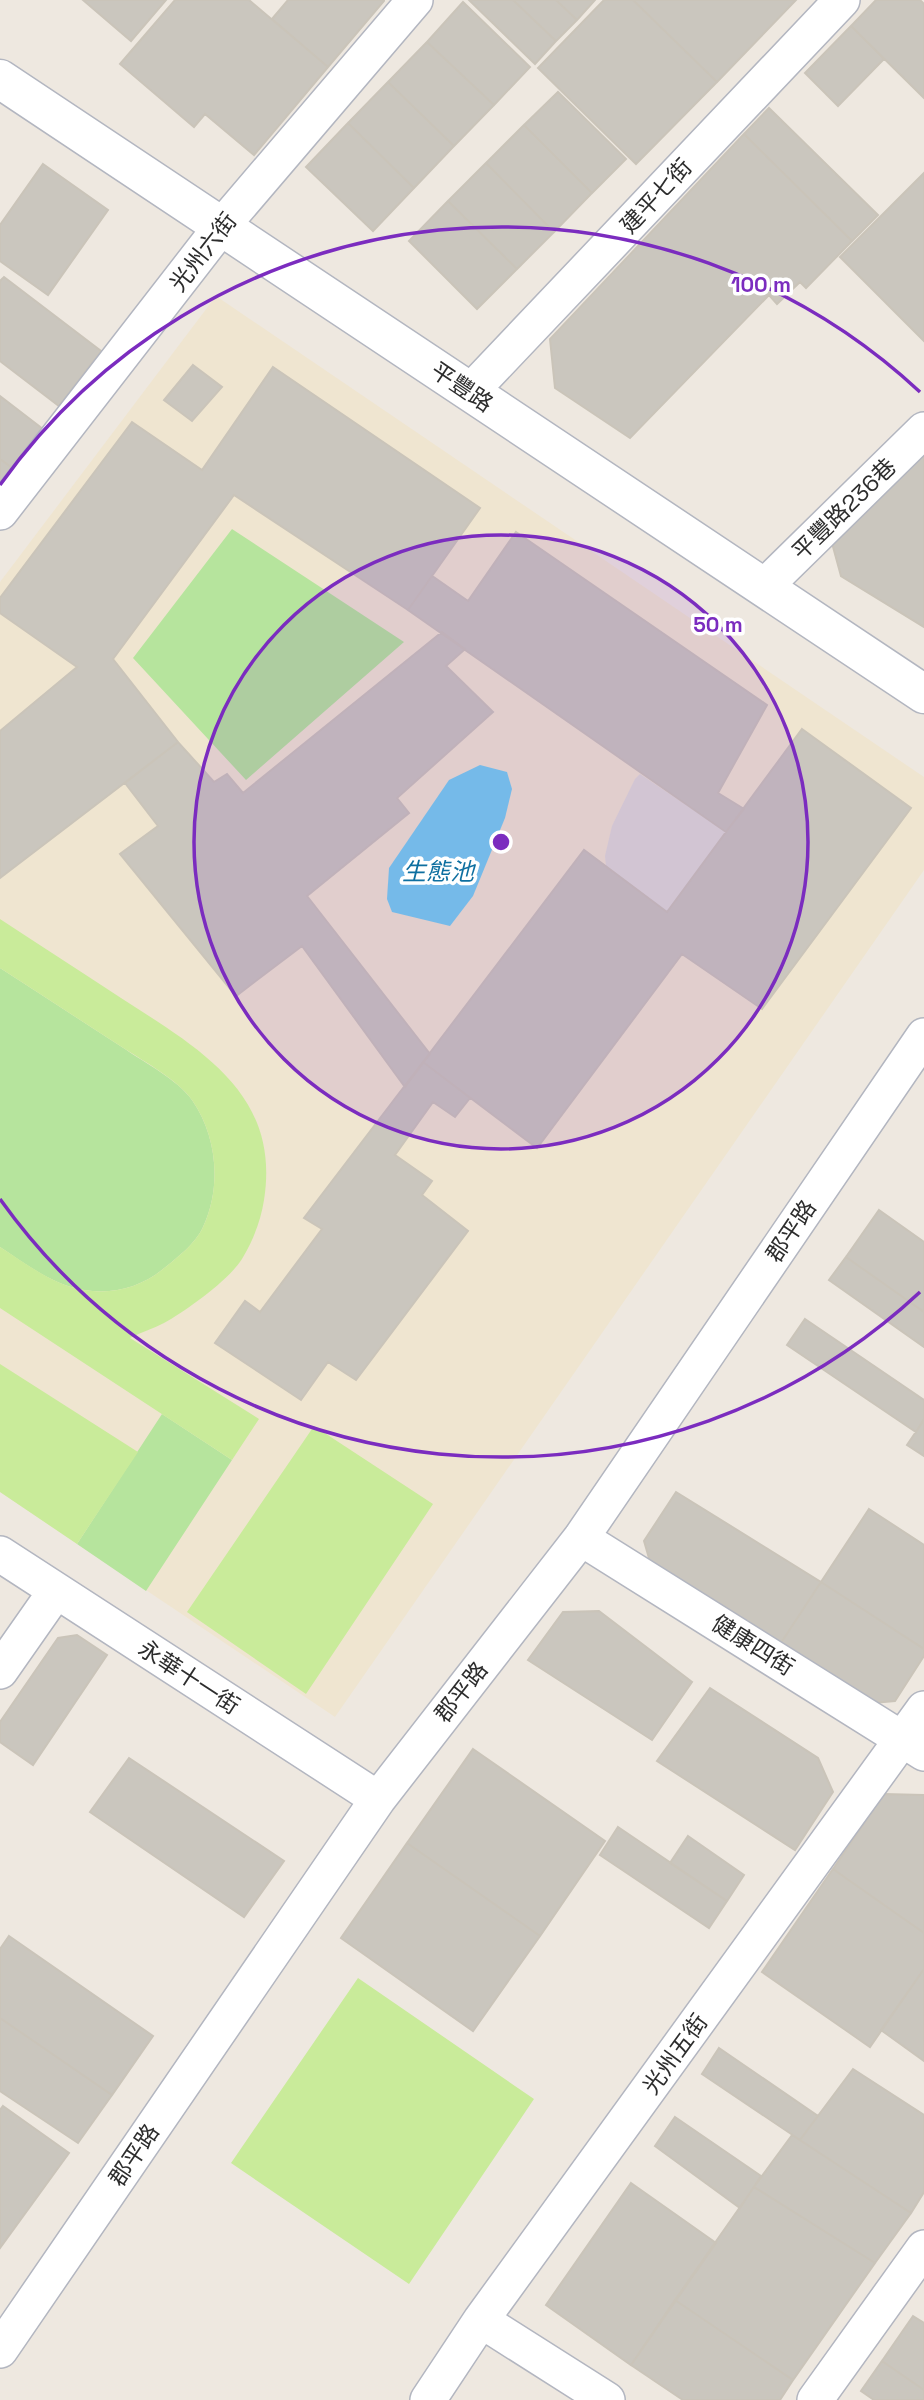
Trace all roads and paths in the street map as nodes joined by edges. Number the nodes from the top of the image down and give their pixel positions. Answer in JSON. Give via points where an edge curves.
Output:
{"nodes":[{"id":1,"x":415,"y":0,"type":"edge"},
{"id":2,"x":842,"y":0,"type":"edge"},
{"id":3,"x":0,"y":79,"type":"edge"},
{"id":4,"x":221,"y":227,"type":"junction"},
{"id":5,"x":470,"y":393,"type":"junction"},
{"id":6,"x":924,"y":430,"type":"edge"},
{"id":7,"x":0,"y":512,"type":"edge"},
{"id":8,"x":764,"y":587,"type":"junction"},
{"id":9,"x":924,"y":694,"type":"edge"},
{"id":10,"x":924,"y":1036,"type":"edge"},
{"id":11,"x":581,"y":1538,"type":"junction"},
{"id":12,"x":0,"y":1555,"type":"edge"},
{"id":13,"x":57,"y":1591,"type":"junction"},
{"id":14,"x":0,"y":1671,"type":"edge"},
{"id":15,"x":924,"y":1709,"type":"edge"},
{"id":16,"x":914,"y":1746,"type":"edge"},
{"id":17,"x":378,"y":1799,"type":"junction"},
{"id":18,"x":924,"y":2248,"type":"edge"},
{"id":19,"x":481,"y":2320,"type":"junction"},
{"id":20,"x":0,"y":2350,"type":"edge"},
{"id":21,"x":428,"y":2400,"type":"edge"},
{"id":22,"x":607,"y":2400,"type":"edge"},
{"id":23,"x":815,"y":2400,"type":"edge"}],
"edges":[{"from":1,"to":4,"type":"street","name":"光州六街"},
{"from":2,"to":5,"type":"street","name":"建平七街"},
{"from":3,"to":4,"type":"street","name":"平豐路"},
{"from":4,"to":5,"type":"street","name":"平豐路"},
{"from":4,"to":7,"type":"street","name":"光州六街"},
{"from":5,"to":8,"type":"street","name":"平豐路"},
{"from":6,"to":8,"type":"street","name":"平豐路236巷"},
{"from":8,"to":9,"type":"street","name":"平豐路"},
{"from":10,"to":11,"type":"street","name":"郡平路"},
{"from":11,"to":16,"type":"street","name":"健康四街"},
{"from":11,"to":17,"type":"street","name":"郡平路"},
{"from":12,"to":13,"type":"street","name":"永華十一街"},
{"from":13,"to":14,"type":"street"},
{"from":13,"to":17,"type":"street","name":"永華十一街"},
{"from":15,"to":16,"type":"street","name":"光州五街"},
{"from":16,"to":19,"type":"street","name":"光州五街"},
{"from":17,"to":20,"type":"street","name":"郡平路"},
{"from":18,"to":23,"type":"street"},
{"from":19,"to":21,"type":"street","name":"光州五街"},
{"from":19,"to":22,"type":"street"}]}
